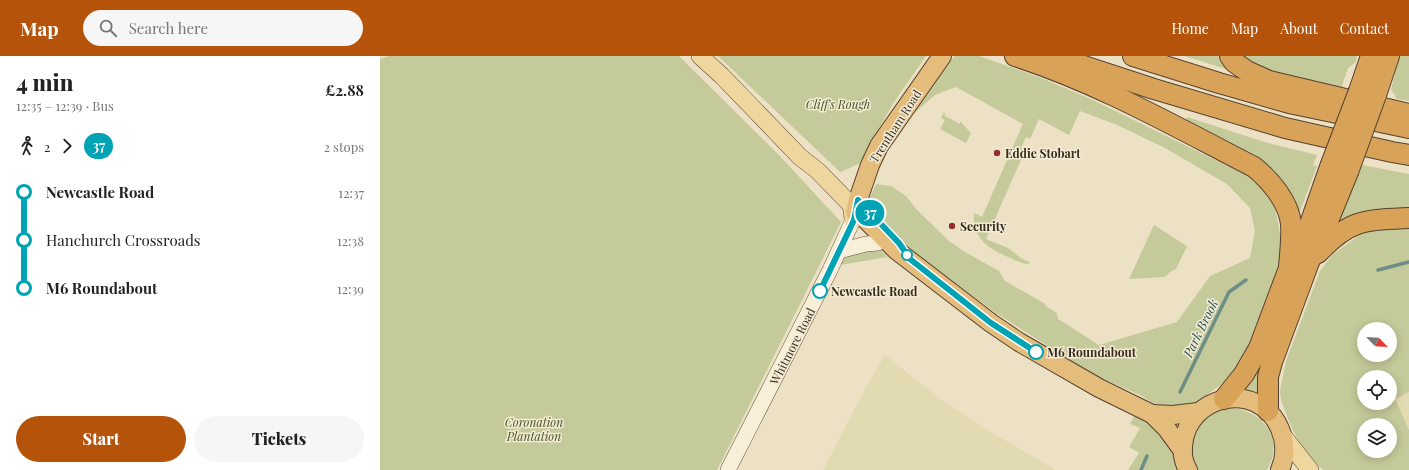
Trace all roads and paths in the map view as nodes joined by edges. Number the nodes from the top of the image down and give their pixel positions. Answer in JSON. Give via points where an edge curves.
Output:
{"nodes":[{"id":1,"x":700,"y":56,"type":"edge"},
{"id":2,"x":942,"y":56,"type":"edge"},
{"id":3,"x":1015,"y":56,"type":"edge"},
{"id":4,"x":1053,"y":56,"type":"edge"},
{"id":5,"x":1133,"y":56,"type":"edge"},
{"id":6,"x":1230,"y":56,"type":"edge"},
{"id":7,"x":1371,"y":56,"type":"edge"},
{"id":8,"x":1389,"y":56,"type":"edge"},
{"id":9,"x":1368,"y":93,"type":"junction"},
{"id":10,"x":1409,"y":114,"type":"edge"},
{"id":11,"x":1409,"y":128,"type":"edge"},
{"id":12,"x":1409,"y":155,"type":"edge"},
{"id":13,"x":800,"y":157,"type":"junction"},
{"id":14,"x":1339,"y":169,"type":"junction"},
{"id":15,"x":858,"y":200,"type":"junction"},
{"id":16,"x":1409,"y":218,"type":"edge"},
{"id":17,"x":854,"y":220,"type":"junction"},
{"id":18,"x":878,"y":243,"type":"junction"},
{"id":19,"x":839,"y":251,"type":"junction"},
{"id":20,"x":910,"y":259,"type":"junction"},
{"id":21,"x":1310,"y":262,"type":"junction"},
{"id":22,"x":1289,"y":268,"type":"junction"},
{"id":23,"x":1224,"y":399,"type":"junction"},
{"id":24,"x":1268,"y":411,"type":"junction"},
{"id":25,"x":1198,"y":412,"type":"junction"},
{"id":26,"x":1152,"y":414,"type":"junction"},
{"id":27,"x":1284,"y":437,"type":"junction"},
{"id":28,"x":1183,"y":451,"type":"junction"},
{"id":29,"x":728,"y":470,"type":"edge"},
{"id":30,"x":1188,"y":470,"type":"edge"},
{"id":31,"x":1280,"y":470,"type":"edge"},
{"id":32,"x":1310,"y":470,"type":"edge"}],
"edges":[{"from":1,"to":13,"type":"main road"},
{"from":2,"to":15,"type":"highway","name":"Trentham Road","via":[[880,146],[870,165]]},
{"from":3,"to":22,"type":"highway","via":[[1132,104],[1254,167],[1268,180],[1286,208],[1291,223]]},
{"from":4,"to":12,"type":"highway","via":[[1285,128]]},
{"from":5,"to":11,"type":"highway","via":[[1289,103]]},
{"from":6,"to":10,"type":"highway","via":[[1247,71],[1269,81]]},
{"from":7,"to":9,"type":"highway"},
{"from":8,"to":9,"type":"highway"},
{"from":9,"to":14,"type":"highway","bridge":true},
{"from":13,"to":15,"type":"main road","via":[[822,164]]},
{"from":13,"to":17,"type":"main road","via":[[818,171],[850,204]]},
{"from":14,"to":21,"type":"highway","via":[[1328,221]]},
{"from":14,"to":22,"type":"highway"},
{"from":15,"to":17,"type":"highway","name":"Trentham Road"},
{"from":15,"to":20,"type":"highway","via":[[899,243]]},
{"from":16,"to":21,"type":"highway","via":[[1368,220],[1354,225],[1334,237]]},
{"from":17,"to":18,"type":"highway"},
{"from":17,"to":19,"type":"main road","name":"Whitmore Road"},
{"from":18,"to":19,"type":"main road"},
{"from":18,"to":20,"type":"highway","via":[[891,255]]},
{"from":19,"to":29,"type":"main road","name":"Whitmore Road"},
{"from":20,"to":26,"type":"highway","via":[[1019,342],[1099,388]]},
{"from":21,"to":24,"type":"highway","via":[[1272,362],[1268,377]]},
{"from":22,"to":23,"type":"highway","via":[[1259,348]]},
{"from":23,"to":24,"type":"highway","via":[[1242,398]]},
{"from":23,"to":25,"type":"highway"},
{"from":24,"to":27,"type":"highway","via":[[1278,422]]},
{"from":25,"to":26,"type":"highway"},
{"from":25,"to":28,"type":"highway","via":[[1186,430]]},
{"from":26,"to":28,"type":"highway"},
{"from":27,"to":31,"type":"highway","via":[[1285,456]]},
{"from":27,"to":32,"type":"main road"},
{"from":28,"to":30,"type":"highway"}]}
